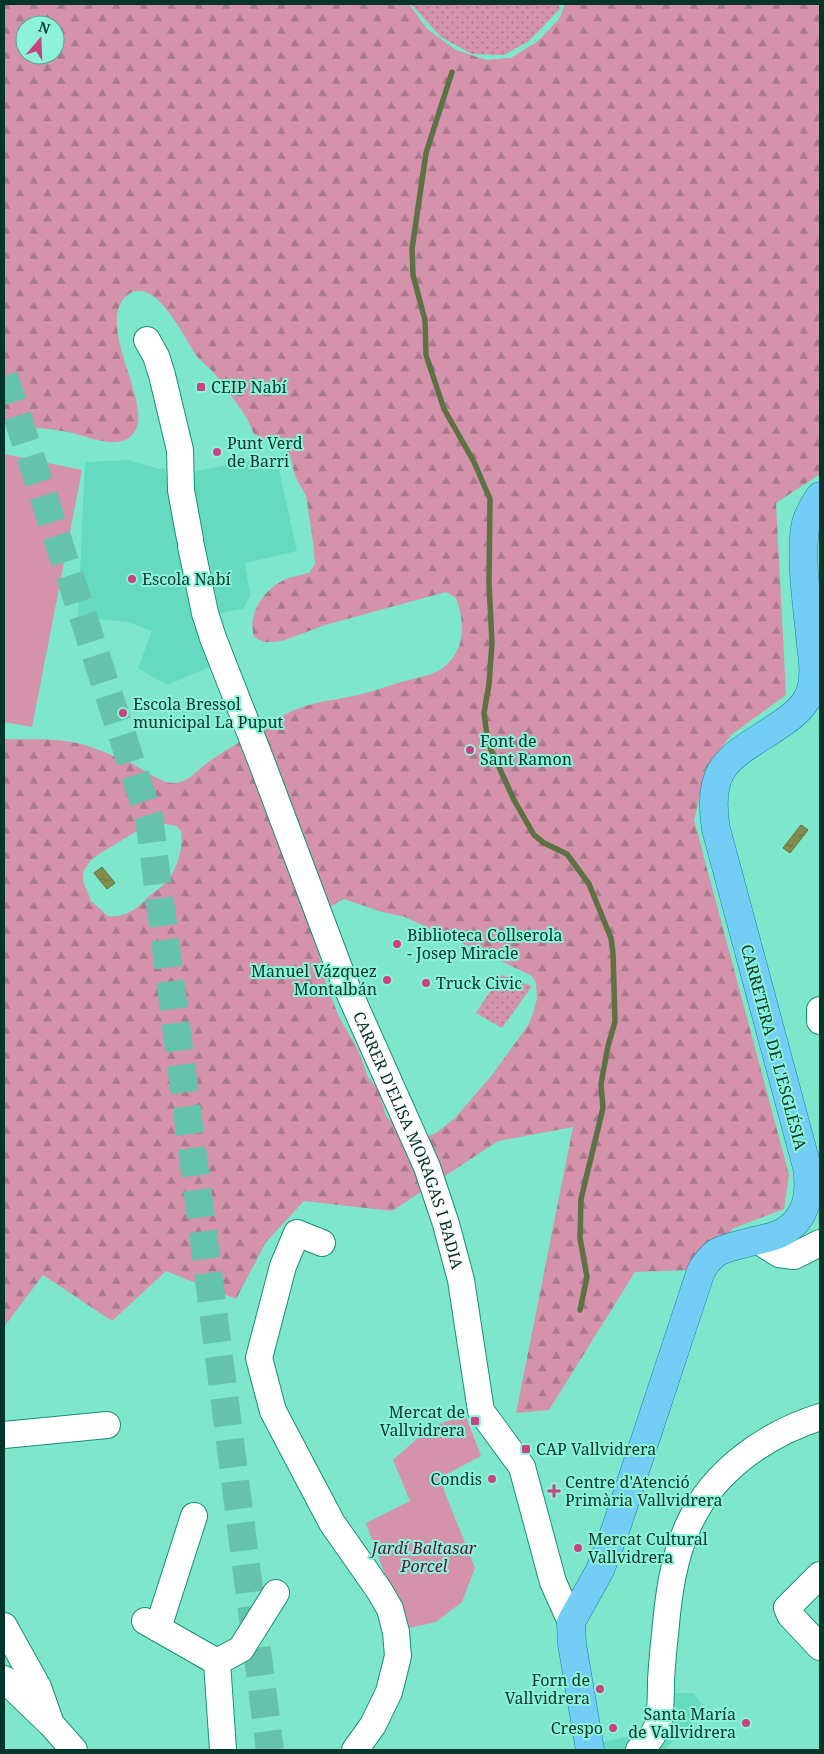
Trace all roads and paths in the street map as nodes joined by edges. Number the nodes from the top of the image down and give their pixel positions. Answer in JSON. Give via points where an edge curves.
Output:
{"nodes":[{"id":1,"x":147,"y":340,"type":"dead end"},
{"id":2,"x":820,"y":496,"type":"edge"},
{"id":3,"x":820,"y":1010,"type":"edge"},
{"id":4,"x":820,"y":1021,"type":"edge"},
{"id":5,"x":757,"y":1240,"type":"junction"},
{"id":6,"x":322,"y":1243,"type":"dead end"},
{"id":7,"x":820,"y":1243,"type":"edge"},
{"id":8,"x":820,"y":1417,"type":"edge"},
{"id":9,"x":107,"y":1425,"type":"dead end"},
{"id":10,"x":4,"y":1435,"type":"edge"},
{"id":11,"x":194,"y":1516,"type":"dead end"},
{"id":12,"x":820,"y":1575,"type":"edge"},
{"id":13,"x":276,"y":1593,"type":"dead end"},
{"id":14,"x":571,"y":1622,"type":"junction"},
{"id":15,"x":4,"y":1626,"type":"edge"},
{"id":16,"x":820,"y":1647,"type":"edge"},
{"id":17,"x":217,"y":1662,"type":"junction"},
{"id":18,"x":4,"y":1679,"type":"edge"},
{"id":19,"x":51,"y":1724,"type":"junction"},
{"id":20,"x":588,"y":1739,"type":"edge"},
{"id":21,"x":74,"y":1750,"type":"edge"},
{"id":22,"x":223,"y":1750,"type":"edge"},
{"id":23,"x":355,"y":1750,"type":"edge"},
{"id":24,"x":639,"y":1750,"type":"edge"}],
"edges":[{"from":1,"to":14,"type":"street","name":"CARRER D'ELISA MORAGAS I BADIA","via":[[158,363],[172,412],[180,450],[181,490],[190,543],[213,638],[344,981],[427,1167],[461,1280],[482,1411],[522,1468],[553,1582]]},
{"from":2,"to":5,"type":"main road","name":"CARRETERA DE L'ESGLÉSIA","via":[[805,529],[814,670],[811,690],[788,719],[725,764],[717,778],[713,796],[716,829],[808,1176],[809,1189],[799,1219],[784,1232]]},
{"from":3,"to":4,"type":"street"},
{"from":5,"to":7,"type":"street","via":[[779,1254],[794,1256]]},
{"from":5,"to":14,"type":"main road","name":"CARRETERA DE L'ESGLÉSIA","via":[[716,1253],[701,1271],[616,1531],[600,1570]]},
{"from":6,"to":23,"type":"street","via":[[297,1233],[283,1266],[259,1358],[273,1411],[332,1522],[390,1609],[396,1632],[398,1656],[389,1692],[373,1725]]},
{"from":8,"to":24,"type":"street","via":[[777,1434],[748,1453],[714,1484],[689,1524],[676,1561],[668,1600],[658,1725],[651,1740]]},
{"from":9,"to":10,"type":"street"},
{"from":11,"to":17,"type":"street","via":[[151,1624]]},
{"from":12,"to":16,"type":"street","via":[[787,1608]]},
{"from":13,"to":17,"type":"street","via":[[241,1649]]},
{"from":14,"to":20,"type":"main road"},
{"from":15,"to":19,"type":"street","via":[[38,1687]]},
{"from":17,"to":22,"type":"street"},
{"from":18,"to":19,"type":"street"},
{"from":19,"to":21,"type":"street"}]}
